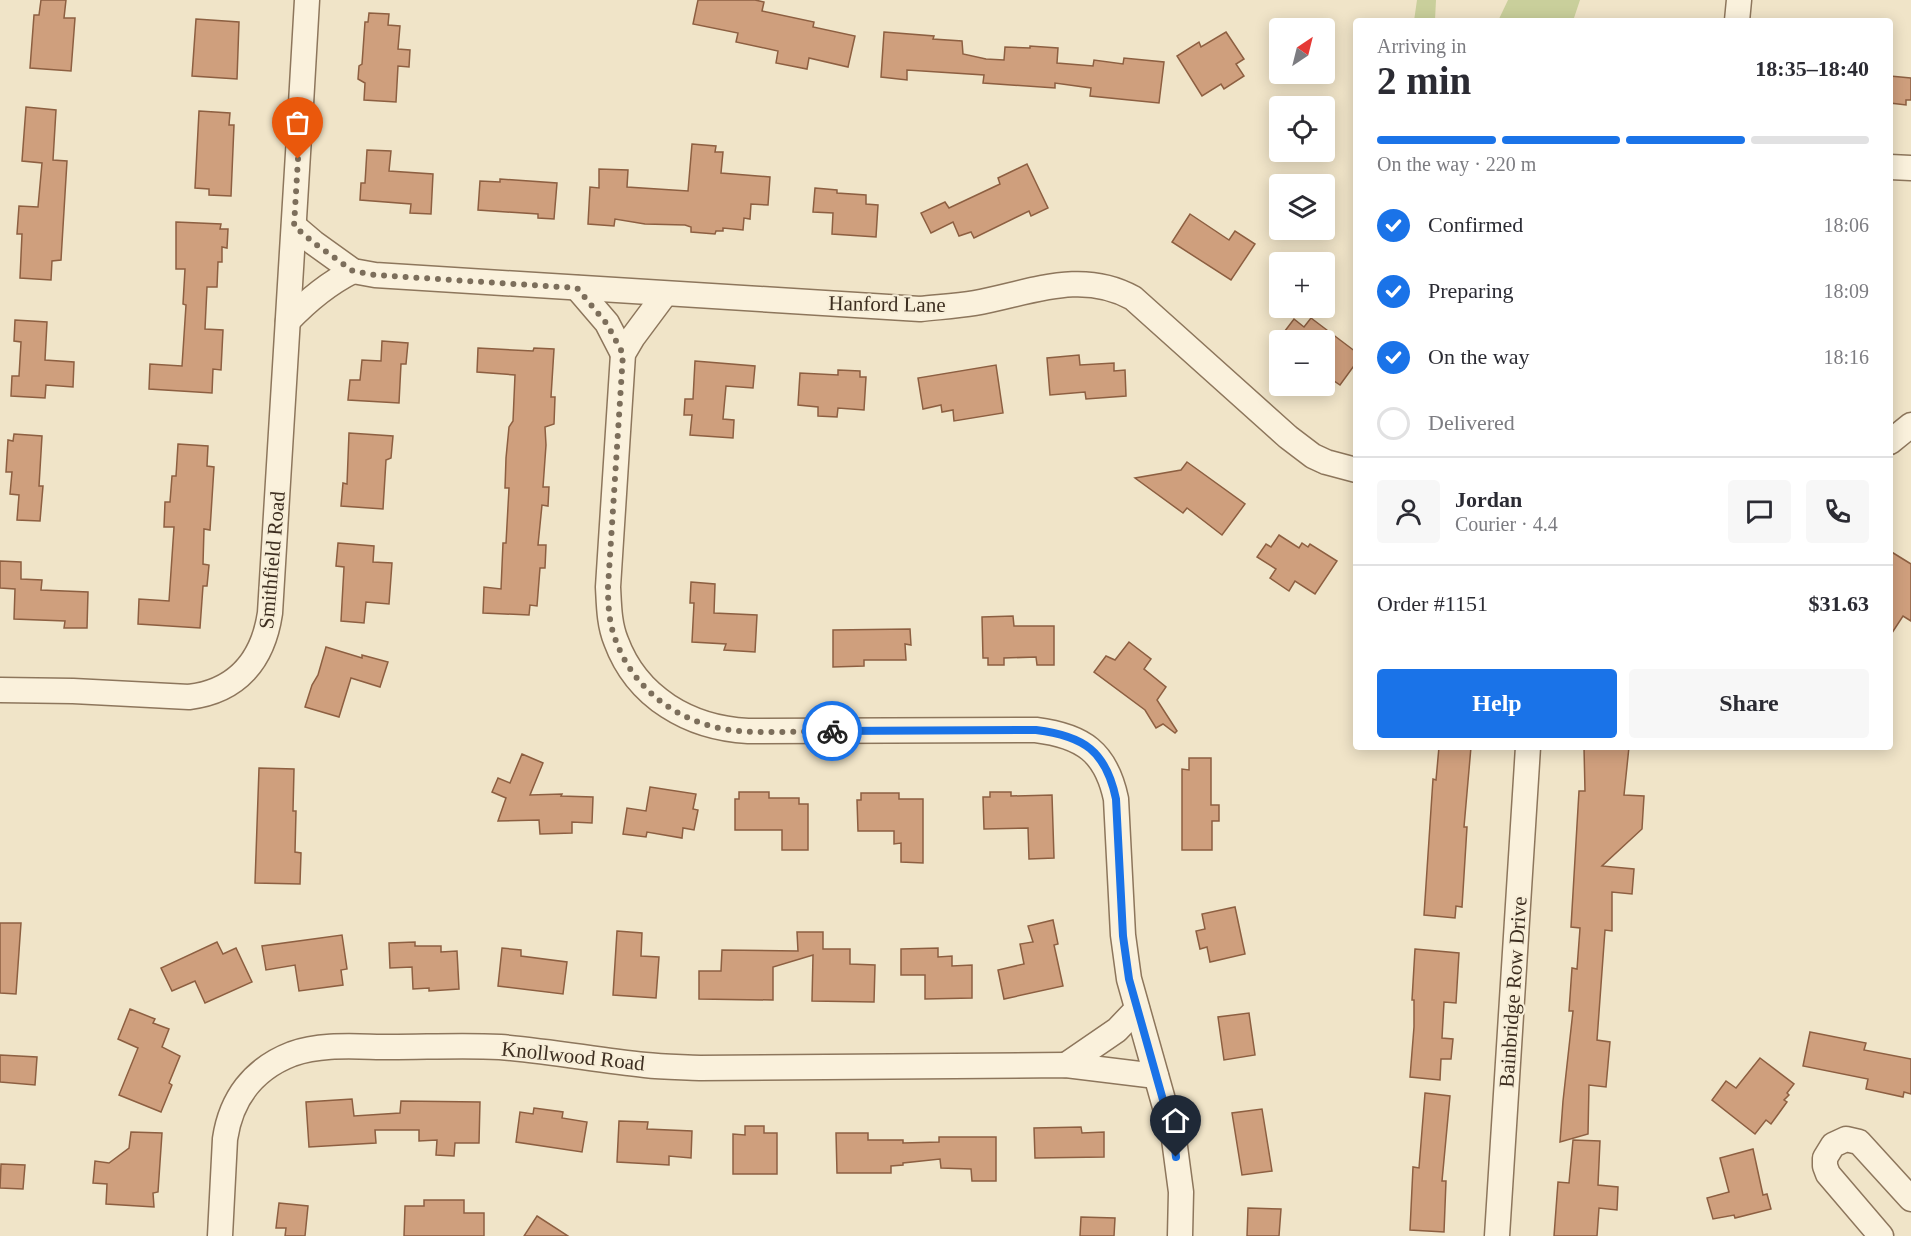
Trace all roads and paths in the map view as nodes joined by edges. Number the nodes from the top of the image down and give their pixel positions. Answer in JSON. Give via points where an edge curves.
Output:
{"nodes":[{"id":1,"x":307,"y":0,"type":"edge"},
{"id":2,"x":1739,"y":0,"type":"edge"},
{"id":3,"x":1737,"y":18,"type":"edge"},
{"id":4,"x":301,"y":105,"type":"dead end"},
{"id":5,"x":299,"y":137,"type":"dead end"},
{"id":6,"x":1893,"y":167,"type":"edge"},
{"id":7,"x":1911,"y":168,"type":"edge"},
{"id":8,"x":294,"y":226,"type":"junction"},
{"id":9,"x":353,"y":271,"type":"junction"},
{"id":10,"x":577,"y":288,"type":"junction"},
{"id":11,"x":665,"y":294,"type":"junction"},
{"id":12,"x":288,"y":321,"type":"junction"},
{"id":13,"x":623,"y":354,"type":"junction"},
{"id":14,"x":1911,"y":424,"type":"edge"},
{"id":15,"x":1893,"y":439,"type":"edge"},
{"id":16,"x":1353,"y":469,"type":"edge"},
{"id":17,"x":0,"y":690,"type":"edge"},
{"id":18,"x":1528,"y":750,"type":"edge"},
{"id":19,"x":1137,"y":1009,"type":"junction"},
{"id":20,"x":1066,"y":1065,"type":"junction"},
{"id":21,"x":1156,"y":1076,"type":"junction"},
{"id":22,"x":1911,"y":1199,"type":"edge"},
{"id":23,"x":220,"y":1236,"type":"edge"},
{"id":24,"x":1180,"y":1236,"type":"edge"},
{"id":25,"x":1497,"y":1236,"type":"edge"},
{"id":26,"x":1881,"y":1236,"type":"edge"}],
"edges":[{"from":1,"to":4,"type":"street"},
{"from":2,"to":3,"type":"street"},
{"from":5,"to":8,"type":"street","name":"Smithfield Road"},
{"from":6,"to":7,"type":"street"},
{"from":8,"to":9,"type":"street","name":"Hanford Lane"},
{"from":8,"to":12,"type":"street","name":"Smithfield Road"},
{"from":9,"to":10,"type":"street","name":"Hanford Lane"},
{"from":9,"to":12,"type":"street","via":[[333,281]]},
{"from":10,"to":11,"type":"street","name":"Hanford Lane"},
{"from":10,"to":13,"type":"street","via":[[607,324]]},
{"from":11,"to":13,"type":"street"},
{"from":11,"to":16,"type":"street","name":"Hanford Lane","via":[[920,309],[1061,285],[1102,285],[1133,298],[1287,437],[1313,456]]},
{"from":12,"to":17,"type":"street","name":"Smithfield Road","via":[[270,613],[263,644],[248,669],[220,689],[189,697]]},
{"from":13,"to":19,"type":"street","via":[[609,615],[627,665],[644,687],[683,716],[732,730],[1036,730],[1060,733],[1085,744],[1103,762],[1116,799],[1123,936]]},
{"from":14,"to":15,"type":"street"},
{"from":18,"to":25,"type":"street","name":"Bainbridge Row Drive"},
{"from":19,"to":20,"type":"street","via":[[1117,1030]]},
{"from":19,"to":21,"type":"street"},
{"from":20,"to":21,"type":"street","name":"Knollwood Road"},
{"from":20,"to":23,"type":"street","name":"Knollwood Road","via":[[700,1068],[499,1047],[306,1050],[262,1070],[232,1110],[225,1139]]},
{"from":21,"to":24,"type":"street","via":[[1174,1139],[1181,1192]]},
{"from":22,"to":26,"type":"street","via":[[1859,1142],[1846,1139],[1833,1145],[1825,1158],[1828,1174]]}]}
